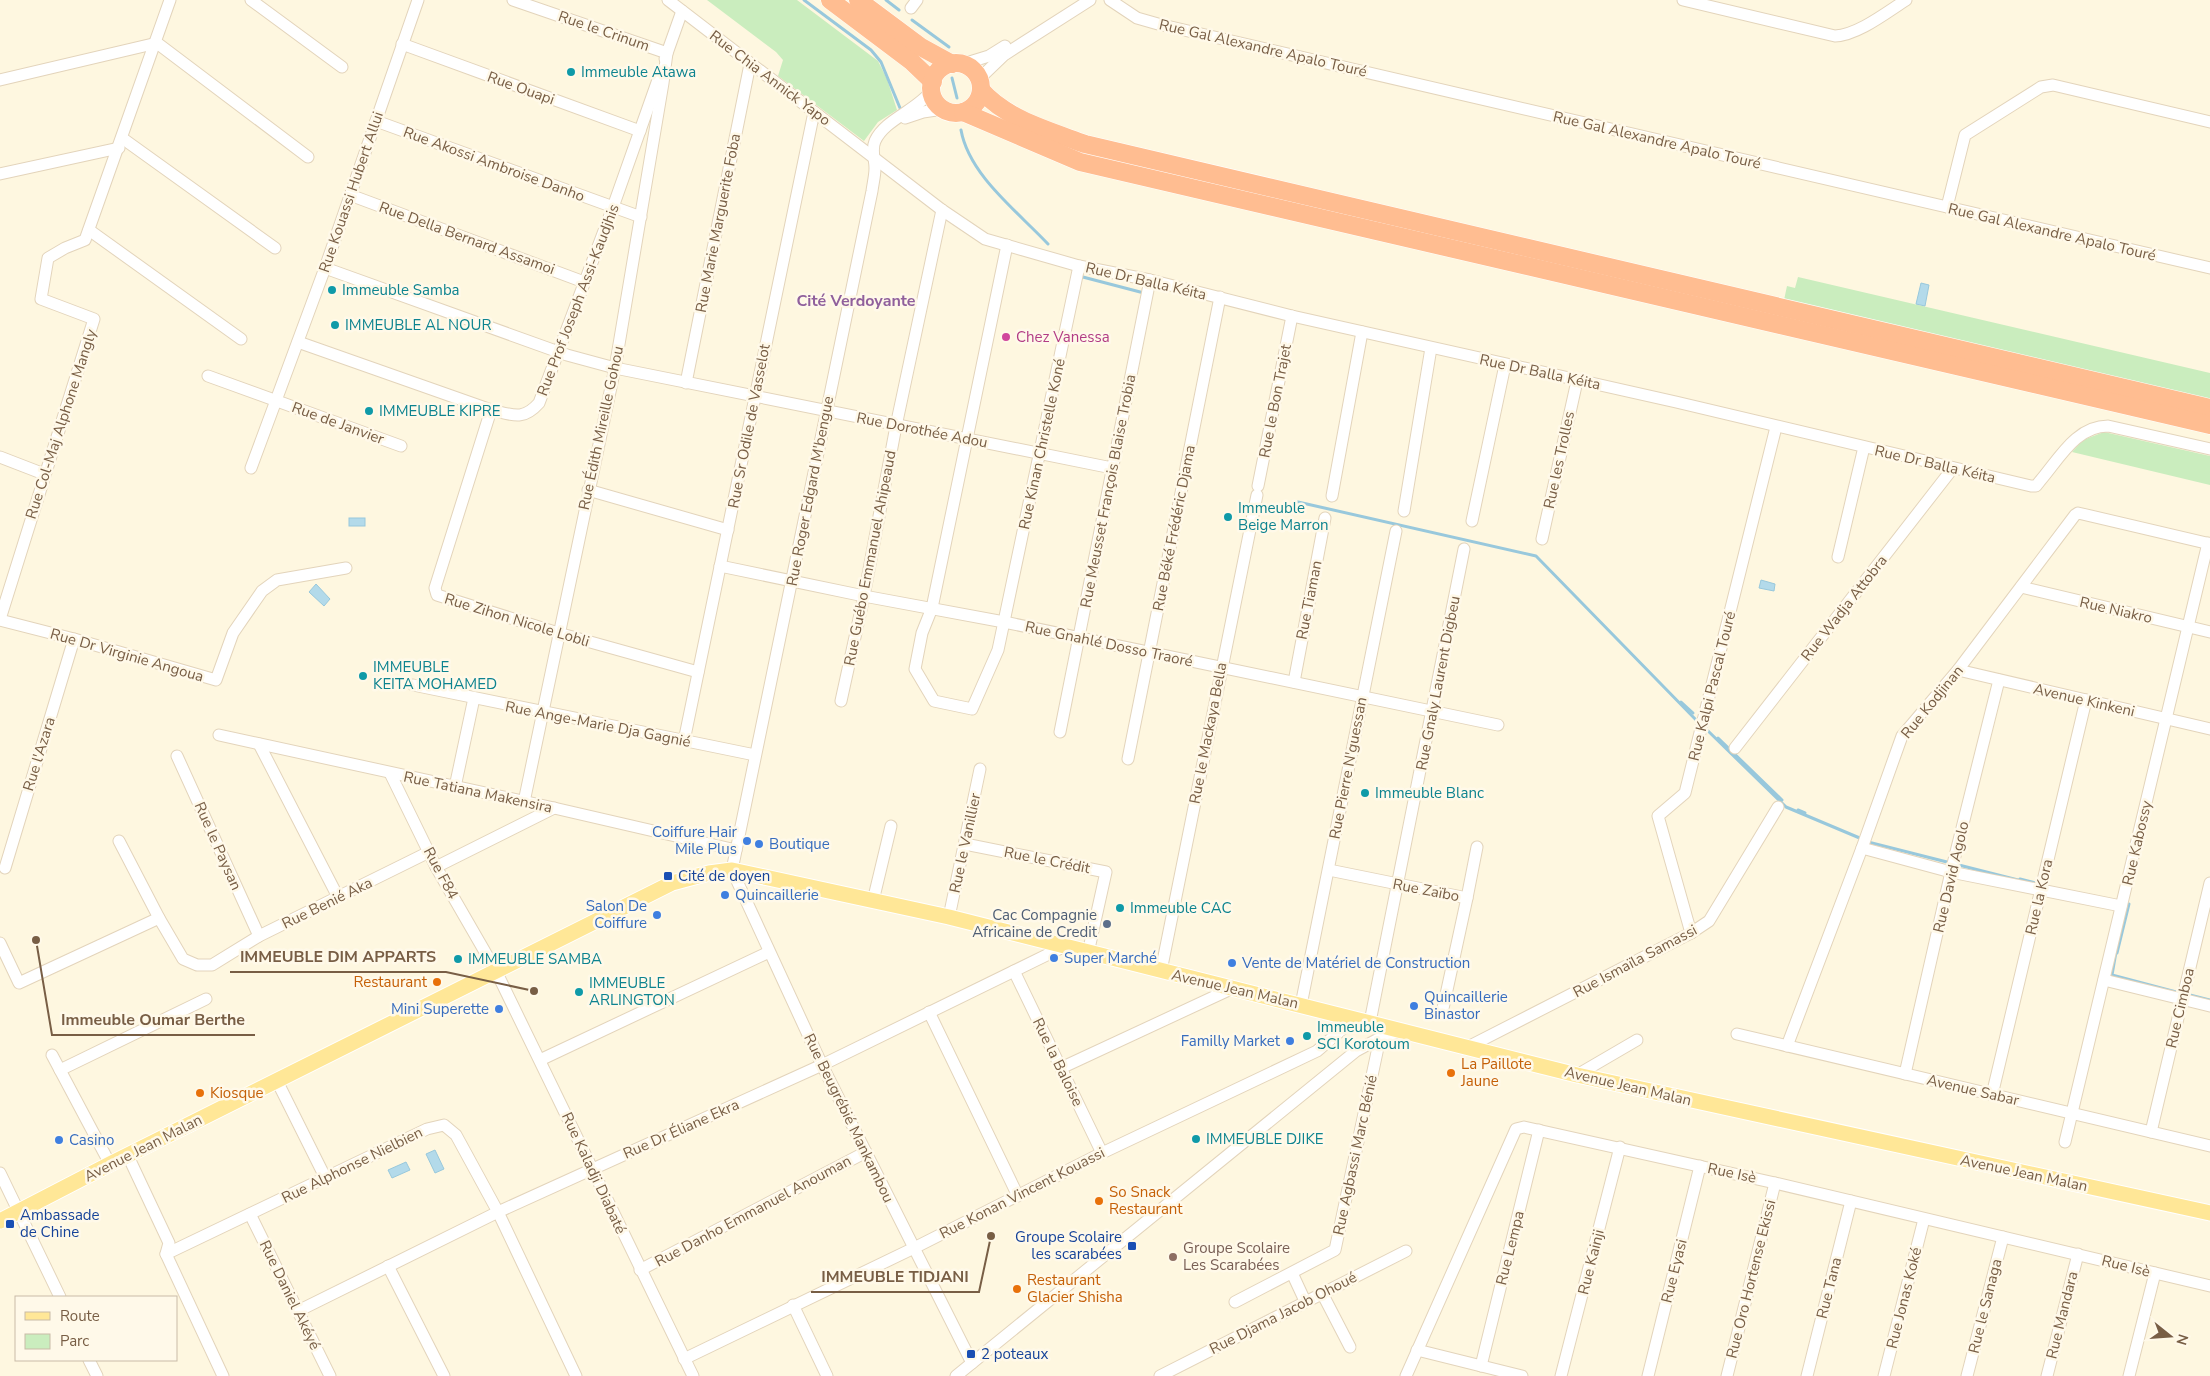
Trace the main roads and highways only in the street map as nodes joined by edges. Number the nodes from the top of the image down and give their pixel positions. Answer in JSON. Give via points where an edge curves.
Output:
{"nodes":[{"id":1,"x":830,"y":0,"type":"edge"},
{"id":2,"x":858,"y":0,"type":"edge"},
{"id":3,"x":958,"y":64,"type":"junction"},
{"id":4,"x":980,"y":84,"type":"junction"},
{"id":5,"x":932,"y":86,"type":"junction"},
{"id":6,"x":963,"y":112,"type":"junction"},
{"id":7,"x":2210,"y":408,"type":"edge"},
{"id":8,"x":2210,"y":425,"type":"edge"},
{"id":9,"x":2210,"y":1214,"type":"edge"},
{"id":10,"x":0,"y":1221,"type":"edge"}],
"edges":[{"from":1,"to":5,"type":"highway","via":[[911,61]]},
{"from":2,"to":3,"type":"highway","via":[[921,47]]},
{"from":3,"to":4,"type":"highway","via":[[974,70]]},
{"from":3,"to":5,"type":"highway","via":[[939,70]]},
{"from":4,"to":6,"type":"highway","via":[[975,104]]},
{"from":4,"to":7,"type":"highway","via":[[988,98],[1010,112],[1085,144]]},
{"from":5,"to":6,"type":"highway","via":[[935,100],[943,109]]},
{"from":6,"to":8,"type":"highway","via":[[1080,162]]},
{"from":9,"to":10,"type":"main road","name":"Avenue Jean Malan","via":[[1577,1075],[949,917],[732,870],[672,883]]}]}
